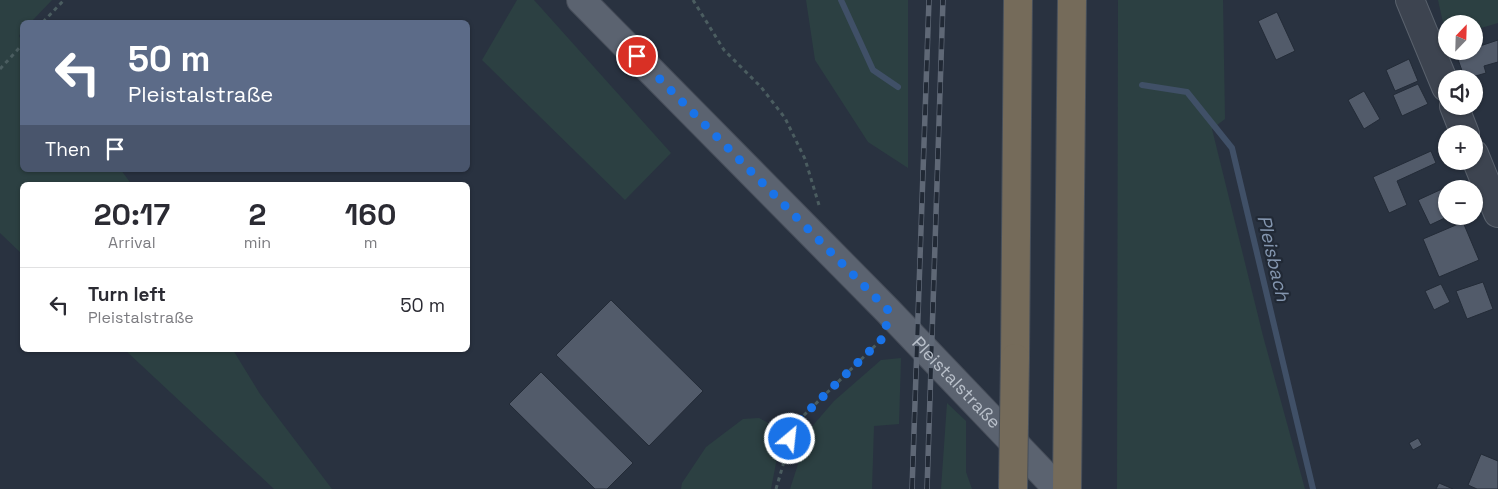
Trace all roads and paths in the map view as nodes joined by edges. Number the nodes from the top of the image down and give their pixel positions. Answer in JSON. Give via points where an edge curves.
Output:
{"nodes":[{"id":1,"x":64,"y":0,"type":"edge"},
{"id":2,"x":581,"y":0,"type":"edge"},
{"id":3,"x":693,"y":0,"type":"edge"},
{"id":4,"x":1018,"y":0,"type":"edge"},
{"id":5,"x":1072,"y":0,"type":"edge"},
{"id":6,"x":1410,"y":0,"type":"edge"},
{"id":7,"x":45,"y":20,"type":"edge"},
{"id":8,"x":20,"y":47,"type":"edge"},
{"id":9,"x":0,"y":69,"type":"edge"},
{"id":10,"x":1439,"y":70,"type":"edge"},
{"id":11,"x":1483,"y":169,"type":"edge"},
{"id":12,"x":1493,"y":186,"type":"edge"},
{"id":13,"x":820,"y":208,"type":"dead end"},
{"id":14,"x":1498,"y":213,"type":"edge"},
{"id":15,"x":888,"y":310,"type":"junction"},
{"id":16,"x":776,"y":489,"type":"edge"},
{"id":17,"x":1013,"y":489,"type":"edge"},
{"id":18,"x":1058,"y":489,"type":"edge"},
{"id":19,"x":1067,"y":489,"type":"edge"}],
"edges":[{"from":1,"to":7,"type":"path"},
{"from":2,"to":15,"type":"main road","name":"Pleistalstraße"},
{"from":3,"to":13,"type":"path","via":[[724,50],[761,87],[785,118],[806,159]]},
{"from":4,"to":17,"type":"highway","bridge":true},
{"from":5,"to":19,"type":"highway"},
{"from":6,"to":10,"type":"street"},
{"from":8,"to":9,"type":"path"},
{"from":11,"to":12,"type":"street"},
{"from":12,"to":14,"type":"street"},
{"from":15,"to":16,"type":"path","via":[[885,336],[795,424]]},
{"from":15,"to":18,"type":"main road","name":"Pleistalstraße"}]}
